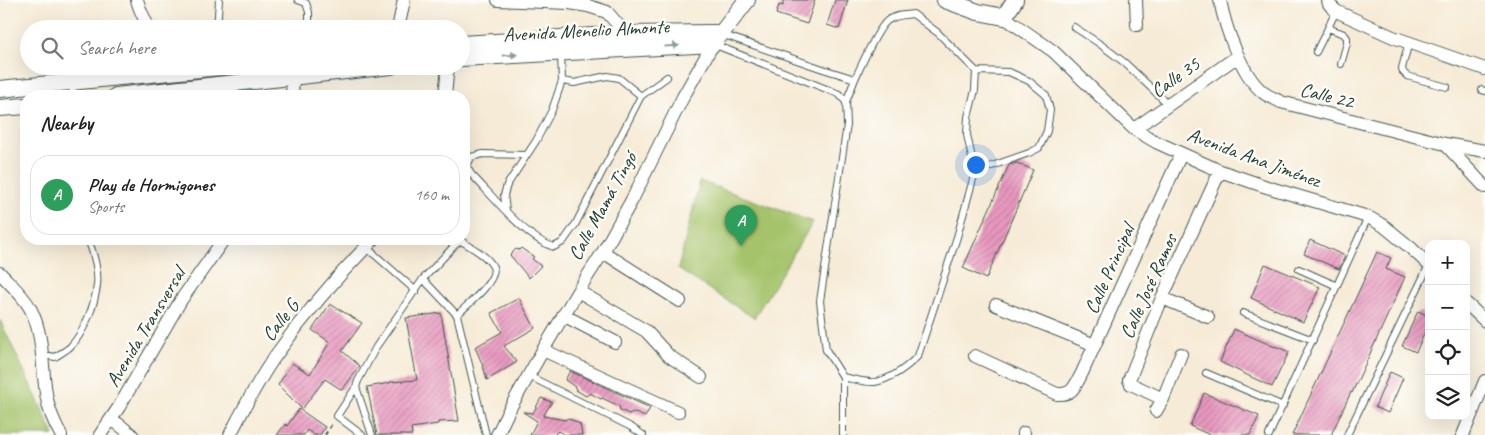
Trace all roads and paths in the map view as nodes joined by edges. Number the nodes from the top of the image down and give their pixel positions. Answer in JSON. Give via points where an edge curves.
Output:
{"nodes":[{"id":1,"x":137,"y":0,"type":"edge"},
{"id":2,"x":220,"y":0,"type":"edge"},
{"id":3,"x":298,"y":0,"type":"edge"},
{"id":4,"x":404,"y":0,"type":"edge"},
{"id":5,"x":498,"y":0,"type":"edge"},
{"id":6,"x":747,"y":0,"type":"edge"},
{"id":7,"x":945,"y":0,"type":"edge"},
{"id":8,"x":1015,"y":0,"type":"edge"},
{"id":9,"x":1136,"y":0,"type":"edge"},
{"id":10,"x":1220,"y":0,"type":"edge"},
{"id":11,"x":1328,"y":0,"type":"edge"},
{"id":12,"x":1336,"y":12,"type":"junction"},
{"id":13,"x":1004,"y":17,"type":"junction"},
{"id":14,"x":145,"y":20,"type":"edge"},
{"id":15,"x":218,"y":20,"type":"edge"},
{"id":16,"x":309,"y":20,"type":"dead end"},
{"id":17,"x":400,"y":20,"type":"edge"},
{"id":18,"x":1137,"y":25,"type":"dead end"},
{"id":19,"x":1074,"y":27,"type":"dead end"},
{"id":20,"x":1328,"y":28,"type":"junction"},
{"id":21,"x":626,"y":34,"type":"junction"},
{"id":22,"x":717,"y":39,"type":"junction"},
{"id":23,"x":1409,"y":42,"type":"junction"},
{"id":24,"x":470,"y":43,"type":"edge"},
{"id":25,"x":561,"y":52,"type":"junction"},
{"id":26,"x":1316,"y":52,"type":"dead end"},
{"id":27,"x":1238,"y":56,"type":"junction"},
{"id":28,"x":470,"y":57,"type":"edge"},
{"id":29,"x":1341,"y":64,"type":"dead end"},
{"id":30,"x":1485,"y":69,"type":"edge"},
{"id":31,"x":976,"y":71,"type":"junction"},
{"id":32,"x":141,"y":75,"type":"edge"},
{"id":33,"x":217,"y":75,"type":"edge"},
{"id":34,"x":275,"y":75,"type":"edge"},
{"id":35,"x":292,"y":75,"type":"edge"},
{"id":36,"x":447,"y":75,"type":"edge"},
{"id":37,"x":667,"y":77,"type":"dead end"},
{"id":38,"x":855,"y":79,"type":"junction"},
{"id":39,"x":562,"y":81,"type":"junction"},
{"id":40,"x":214,"y":86,"type":"junction"},
{"id":41,"x":1447,"y":87,"type":"dead end"},
{"id":42,"x":0,"y":89,"type":"edge"},
{"id":43,"x":72,"y":89,"type":"edge"},
{"id":44,"x":175,"y":90,"type":"edge"},
{"id":45,"x":292,"y":90,"type":"edge"},
{"id":46,"x":446,"y":90,"type":"edge"},
{"id":47,"x":641,"y":96,"type":"junction"},
{"id":48,"x":846,"y":102,"type":"junction"},
{"id":49,"x":1169,"y":105,"type":"junction"},
{"id":50,"x":20,"y":106,"type":"edge"},
{"id":51,"x":0,"y":108,"type":"edge"},
{"id":52,"x":1134,"y":129,"type":"junction"},
{"id":53,"x":1445,"y":144,"type":"junction"},
{"id":54,"x":1485,"y":151,"type":"edge"},
{"id":55,"x":1181,"y":154,"type":"junction"},
{"id":56,"x":526,"y":155,"type":"junction"},
{"id":57,"x":470,"y":159,"type":"edge"},
{"id":58,"x":1220,"y":171,"type":"junction"},
{"id":59,"x":470,"y":172,"type":"edge"},
{"id":60,"x":975,"y":172,"type":"junction"},
{"id":61,"x":1485,"y":187,"type":"edge"},
{"id":62,"x":507,"y":211,"type":"junction"},
{"id":63,"x":1368,"y":217,"type":"junction"},
{"id":64,"x":90,"y":245,"type":"edge"},
{"id":65,"x":220,"y":245,"type":"edge"},
{"id":66,"x":368,"y":245,"type":"edge"},
{"id":67,"x":372,"y":245,"type":"edge"},
{"id":68,"x":457,"y":245,"type":"edge"},
{"id":69,"x":467,"y":245,"type":"edge"},
{"id":70,"x":603,"y":252,"type":"junction"},
{"id":71,"x":1425,"y":261,"type":"edge"},
{"id":72,"x":1299,"y":269,"type":"dead end"},
{"id":73,"x":0,"y":273,"type":"edge"},
{"id":74,"x":1425,"y":273,"type":"edge"},
{"id":75,"x":423,"y":279,"type":"junction"},
{"id":76,"x":1337,"y":286,"type":"junction"},
{"id":77,"x":416,"y":291,"type":"junction"},
{"id":78,"x":578,"y":291,"type":"junction"},
{"id":79,"x":1162,"y":298,"type":"junction"},
{"id":80,"x":680,"y":301,"type":"dead end"},
{"id":81,"x":996,"y":305,"type":"dead end"},
{"id":82,"x":1470,"y":307,"type":"edge"},
{"id":83,"x":1243,"y":313,"type":"dead end"},
{"id":84,"x":457,"y":315,"type":"junction"},
{"id":85,"x":564,"y":315,"type":"junction"},
{"id":86,"x":1208,"y":317,"type":"dead end"},
{"id":87,"x":1485,"y":321,"type":"edge"},
{"id":88,"x":1313,"y":340,"type":"junction"},
{"id":89,"x":615,"y":342,"type":"dead end"},
{"id":90,"x":1094,"y":346,"type":"junction"},
{"id":91,"x":543,"y":350,"type":"junction"},
{"id":92,"x":1181,"y":354,"type":"dead end"},
{"id":93,"x":43,"y":355,"type":"junction"},
{"id":94,"x":975,"y":356,"type":"dead end"},
{"id":95,"x":1206,"y":373,"type":"dead end"},
{"id":96,"x":529,"y":376,"type":"junction"},
{"id":97,"x":701,"y":377,"type":"dead end"},
{"id":98,"x":843,"y":377,"type":"junction"},
{"id":99,"x":1485,"y":381,"type":"edge"},
{"id":100,"x":356,"y":387,"type":"junction"},
{"id":101,"x":1162,"y":399,"type":"junction"},
{"id":102,"x":1283,"y":406,"type":"junction"},
{"id":103,"x":1156,"y":411,"type":"dead end"},
{"id":104,"x":678,"y":412,"type":"dead end"},
{"id":105,"x":337,"y":416,"type":"junction"},
{"id":106,"x":112,"y":418,"type":"junction"},
{"id":107,"x":232,"y":434,"type":"edge"},
{"id":108,"x":61,"y":435,"type":"edge"},
{"id":109,"x":100,"y":435,"type":"edge"},
{"id":110,"x":132,"y":435,"type":"edge"},
{"id":111,"x":325,"y":435,"type":"edge"},
{"id":112,"x":362,"y":435,"type":"edge"},
{"id":113,"x":372,"y":435,"type":"edge"},
{"id":114,"x":486,"y":435,"type":"edge"},
{"id":115,"x":497,"y":435,"type":"edge"},
{"id":116,"x":643,"y":435,"type":"edge"},
{"id":117,"x":843,"y":435,"type":"edge"},
{"id":118,"x":1269,"y":435,"type":"edge"},
{"id":119,"x":1347,"y":435,"type":"edge"},
{"id":120,"x":1463,"y":435,"type":"edge"}],
"edges":[{"from":1,"to":14,"type":"street"},
{"from":2,"to":15,"type":"lane"},
{"from":3,"to":16,"type":"lane","via":[[306,3]]},
{"from":4,"to":17,"type":"street"},
{"from":5,"to":21,"type":"street","via":[[588,6],[607,12]]},
{"from":6,"to":22,"type":"street","name":"Calle Mamá Tingó"},
{"from":7,"to":13,"type":"street","name":"Avenida Ana Jiménez"},
{"from":8,"to":13,"type":"street"},
{"from":9,"to":18,"type":"street"},
{"from":10,"to":27,"type":"street","name":"Calle 22"},
{"from":11,"to":12,"type":"street"},
{"from":12,"to":20,"type":"lane"},
{"from":12,"to":23,"type":"street"},
{"from":13,"to":52,"type":"street","name":"Avenida Ana Jiménez","via":[[1053,51]]},
{"from":19,"to":49,"type":"lane","via":[[1125,63]]},
{"from":20,"to":26,"type":"lane"},
{"from":20,"to":29,"type":"lane","via":[[1347,38]]},
{"from":21,"to":22,"type":"street","name":"Avenida Menelio Almonte"},
{"from":21,"to":24,"type":"street","name":"Avenida Menelio Almonte"},
{"from":25,"to":22,"type":"street","name":"Avenida Menelio Almonte","one_way":true},
{"from":22,"to":38,"type":"lane"},
{"from":22,"to":48,"type":"lane","via":[[839,94]]},
{"from":22,"to":70,"type":"street","name":"Calle Mamá Tingó"},
{"from":23,"to":30,"type":"street"},
{"from":23,"to":41,"type":"lane","via":[[1403,72]]},
{"from":28,"to":25,"type":"street","name":"Avenida Menelio Almonte","one_way":true},
{"from":25,"to":39,"type":"lane"},
{"from":27,"to":49,"type":"street","name":"Calle 35"},
{"from":27,"to":53,"type":"street","name":"Calle 22","via":[[1251,80],[1264,93],[1281,102]]},
{"from":31,"to":38,"type":"lane","via":[[913,14],[899,15],[887,21]]},
{"from":31,"to":60,"type":"lane","via":[[967,135]]},
{"from":31,"to":60,"type":"lane","via":[[1009,72],[1029,81],[1046,95],[1050,110],[1047,130],[1039,148]]},
{"from":32,"to":43,"type":"street"},
{"from":33,"to":40,"type":"lane"},
{"from":34,"to":40,"type":"street"},
{"from":35,"to":45,"type":"street"},
{"from":36,"to":46,"type":"street"},
{"from":37,"to":47,"type":"lane"},
{"from":38,"to":48,"type":"lane"},
{"from":39,"to":47,"type":"lane","via":[[574,83],[607,76],[619,78]]},
{"from":39,"to":56,"type":"lane","via":[[552,110]]},
{"from":40,"to":44,"type":"street"},
{"from":42,"to":43,"type":"street"},
{"from":47,"to":62,"type":"lane","via":[[564,242],[554,247],[546,245]]},
{"from":48,"to":98,"type":"lane","via":[[847,124],[820,301],[826,350]]},
{"from":49,"to":52,"type":"street","name":"Calle 35"},
{"from":50,"to":51,"type":"street"},
{"from":52,"to":55,"type":"street","name":"Avenida Ana Jiménez"},
{"from":53,"to":54,"type":"street","name":"Calle 22"},
{"from":53,"to":61,"type":"street"},
{"from":55,"to":58,"type":"street","name":"Avenida Ana Jiménez"},
{"from":55,"to":90,"type":"street","name":"Calle Principal"},
{"from":56,"to":57,"type":"lane","via":[[483,154]]},
{"from":56,"to":62,"type":"lane","via":[[507,184],[504,195]]},
{"from":58,"to":63,"type":"street","name":"Avenida Ana Jiménez"},
{"from":58,"to":79,"type":"street","name":"Calle José Ramos"},
{"from":59,"to":62,"type":"lane"},
{"from":60,"to":98,"type":"lane","via":[[918,356],[909,366],[874,382]]},
{"from":63,"to":71,"type":"street","name":"Avenida Ana Jiménez","via":[[1384,226]]},
{"from":63,"to":76,"type":"lane"},
{"from":64,"to":93,"type":"lane","via":[[98,284],[89,316],[70,347],[55,357]]},
{"from":65,"to":106,"type":"street","name":"Avenida Transversal","via":[[181,300]]},
{"from":66,"to":107,"type":"street","name":"Calle G","via":[[343,270],[275,356]]},
{"from":67,"to":77,"type":"lane"},
{"from":68,"to":75,"type":"lane"},
{"from":69,"to":84,"type":"lane","via":[[488,260],[494,272],[486,287]]},
{"from":70,"to":78,"type":"street","name":"Calle Mamá Tingó"},
{"from":70,"to":80,"type":"street"},
{"from":72,"to":76,"type":"lane"},
{"from":73,"to":93,"type":"street","via":[[30,308]]},
{"from":74,"to":119,"type":"lane"},
{"from":75,"to":77,"type":"lane"},
{"from":75,"to":84,"type":"lane"},
{"from":76,"to":88,"type":"lane"},
{"from":77,"to":100,"type":"lane","via":[[376,346]]},
{"from":78,"to":85,"type":"street","name":"Calle Mamá Tingó"},
{"from":78,"to":97,"type":"street","via":[[646,331],[669,356]]},
{"from":79,"to":86,"type":"street"},
{"from":79,"to":101,"type":"street","name":"Calle José Ramos","via":[[1128,380],[1130,384]]},
{"from":81,"to":90,"type":"street"},
{"from":82,"to":87,"type":"street"},
{"from":83,"to":88,"type":"lane"},
{"from":84,"to":114,"type":"lane"},
{"from":85,"to":89,"type":"street"},
{"from":85,"to":91,"type":"street","name":"Calle Mamá Tingó"},
{"from":88,"to":102,"type":"lane"},
{"from":90,"to":94,"type":"street","name":"Calle Principal","via":[[1073,389],[1065,394],[1057,394]]},
{"from":91,"to":96,"type":"street","name":"Calle Mamá Tingó"},
{"from":91,"to":104,"type":"street"},
{"from":92,"to":101,"type":"street"},
{"from":93,"to":108,"type":"street","via":[[47,400]]},
{"from":95,"to":102,"type":"lane"},
{"from":96,"to":115,"type":"street","name":"Calle Mamá Tingó"},
{"from":96,"to":116,"type":"lane"},
{"from":98,"to":117,"type":"lane"},
{"from":99,"to":120,"type":"street"},
{"from":100,"to":105,"type":"lane"},
{"from":100,"to":113,"type":"lane"},
{"from":101,"to":103,"type":"street"},
{"from":102,"to":118,"type":"lane"},
{"from":105,"to":111,"type":"path"},
{"from":105,"to":112,"type":"lane"},
{"from":106,"to":109,"type":"street","name":"Avenida Transversal"},
{"from":106,"to":110,"type":"street"}]}
